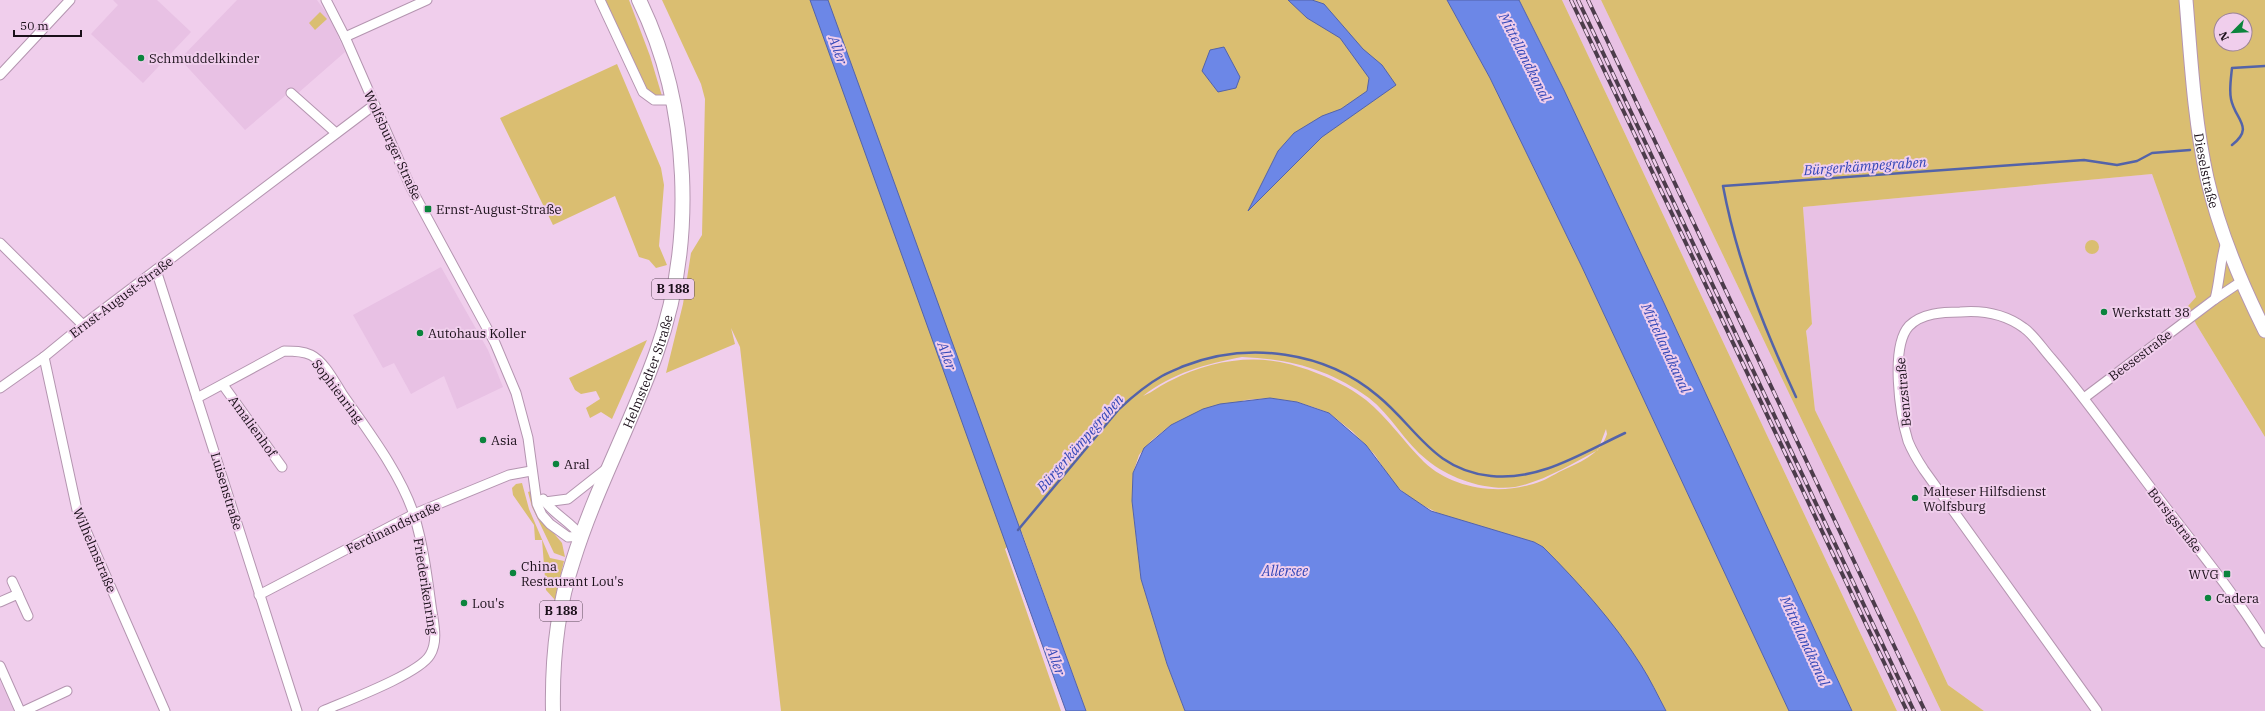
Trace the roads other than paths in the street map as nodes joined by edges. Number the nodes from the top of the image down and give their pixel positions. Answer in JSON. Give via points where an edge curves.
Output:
{"nodes":[{"id":1,"x":70,"y":0,"type":"edge"},
{"id":2,"x":326,"y":0,"type":"edge"},
{"id":3,"x":427,"y":0,"type":"edge"},
{"id":4,"x":600,"y":0,"type":"edge"},
{"id":5,"x":639,"y":0,"type":"edge"},
{"id":6,"x":2186,"y":0,"type":"edge"},
{"id":7,"x":345,"y":37,"type":"junction"},
{"id":8,"x":0,"y":75,"type":"edge"},
{"id":9,"x":291,"y":93,"type":"dead end"},
{"id":10,"x":672,"y":100,"type":"junction"},
{"id":11,"x":374,"y":105,"type":"junction"},
{"id":12,"x":336,"y":133,"type":"junction"},
{"id":13,"x":2227,"y":240,"type":"junction"},
{"id":14,"x":0,"y":243,"type":"edge"},
{"id":15,"x":156,"y":270,"type":"junction"},
{"id":16,"x":2242,"y":281,"type":"junction"},
{"id":17,"x":2215,"y":299,"type":"junction"},
{"id":18,"x":83,"y":325,"type":"junction"},
{"id":19,"x":2265,"y":331,"type":"edge"},
{"id":20,"x":44,"y":357,"type":"junction"},
{"id":21,"x":223,"y":385,"type":"junction"},
{"id":22,"x":0,"y":388,"type":"edge"},
{"id":23,"x":197,"y":398,"type":"junction"},
{"id":24,"x":2084,"y":398,"type":"junction"},
{"id":25,"x":609,"y":467,"type":"junction"},
{"id":26,"x":282,"y":468,"type":"dead end"},
{"id":27,"x":531,"y":471,"type":"junction"},
{"id":28,"x":534,"y":489,"type":"junction"},
{"id":29,"x":545,"y":502,"type":"junction"},
{"id":30,"x":414,"y":514,"type":"junction"},
{"id":31,"x":581,"y":536,"type":"junction"},
{"id":32,"x":12,"y":581,"type":"dead end"},
{"id":33,"x":18,"y":594,"type":"junction"},
{"id":34,"x":259,"y":595,"type":"junction"},
{"id":35,"x":0,"y":602,"type":"edge"},
{"id":36,"x":28,"y":616,"type":"dead end"},
{"id":37,"x":2265,"y":643,"type":"edge"},
{"id":38,"x":0,"y":666,"type":"edge"},
{"id":39,"x":67,"y":691,"type":"dead end"},
{"id":40,"x":20,"y":711,"type":"edge"},
{"id":41,"x":24,"y":711,"type":"edge"},
{"id":42,"x":165,"y":711,"type":"edge"},
{"id":43,"x":297,"y":711,"type":"edge"},
{"id":44,"x":323,"y":711,"type":"edge"},
{"id":45,"x":553,"y":711,"type":"edge"},
{"id":46,"x":2097,"y":711,"type":"edge"}],
"edges":[{"from":1,"to":8,"type":"street"},
{"from":2,"to":7,"type":"street","name":"Wolfsburger Straße"},
{"from":3,"to":7,"type":"street"},
{"from":4,"to":10,"type":"street","via":[[643,92],[654,100]]},
{"from":5,"to":10,"type":"main road","name":"Helmstedter Straße","number":"B 188","via":[[656,43]]},
{"from":6,"to":13,"type":"main road","name":"Dieselstraße","via":[[2199,140],[2207,179]]},
{"from":7,"to":11,"type":"street","name":"Wolfsburger Straße"},
{"from":9,"to":12,"type":"street"},
{"from":10,"to":25,"type":"main road","name":"Helmstedter Straße","number":"B 188","via":[[679,141],[682,197],[680,246],[675,279],[656,354]]},
{"from":11,"to":12,"type":"street","name":"Ernst-August-Straße"},
{"from":11,"to":27,"type":"street","name":"Wolfsburger Straße","via":[[411,188],[495,343],[510,377],[523,415]]},
{"from":12,"to":15,"type":"street","name":"Ernst-August-Straße"},
{"from":13,"to":16,"type":"main road","name":"Dieselstraße"},
{"from":13,"to":17,"type":"street"},
{"from":14,"to":18,"type":"street"},
{"from":15,"to":18,"type":"street","name":"Ernst-August-Straße"},
{"from":15,"to":23,"type":"street","name":"Luisenstraße"},
{"from":16,"to":17,"type":"street","name":"Beesestraße"},
{"from":16,"to":19,"type":"main road","name":"Dieselstraße"},
{"from":17,"to":24,"type":"street","name":"Beesestraße"},
{"from":18,"to":20,"type":"street","name":"Ernst-August-Straße"},
{"from":20,"to":22,"type":"street","name":"Ernst-August-Straße"},
{"from":20,"to":42,"type":"street","name":"Wilhelmstraße","via":[[77,510]]},
{"from":21,"to":23,"type":"street","name":"Sophienring"},
{"from":21,"to":26,"type":"street","name":"Amalienhof"},
{"from":21,"to":30,"type":"street","name":"Sophienring","via":[[284,351],[299,351],[312,356],[326,370],[369,432],[397,478]]},
{"from":23,"to":34,"type":"street","name":"Luisenstraße"},
{"from":24,"to":37,"type":"street","name":"Borsigstraße","via":[[2212,567]]},
{"from":24,"to":46,"type":"street","name":"Benzstraße","via":[[2027,330],[2008,318],[1971,311],[1939,313],[1922,318],[1910,326],[1903,335],[1898,362],[1904,424],[1915,455]]},
{"from":25,"to":29,"type":"street","via":[[568,499]]},
{"from":25,"to":31,"type":"main road","name":"Helmstedter Straße","number":"B 188"},
{"from":27,"to":28,"type":"street","name":"Wolfsburger Straße"},
{"from":27,"to":30,"type":"street","name":"Ferdinandstraße","via":[[509,475]]},
{"from":28,"to":29,"type":"street"},
{"from":28,"to":31,"type":"street","name":"Wolfsburger Straße","via":[[536,504],[550,524],[568,537]]},
{"from":29,"to":31,"type":"street","via":[[574,525]]},
{"from":30,"to":34,"type":"street","name":"Ferdinandstraße"},
{"from":30,"to":44,"type":"street","name":"Friederikenring","via":[[428,577],[435,639],[430,654],[424,663],[398,677]]},
{"from":31,"to":45,"type":"main road","name":"Helmstedter Straße","number":"B 188","via":[[563,600],[555,654]]},
{"from":32,"to":33,"type":"street"},
{"from":33,"to":35,"type":"street"},
{"from":33,"to":36,"type":"street"},
{"from":34,"to":43,"type":"street","name":"Luisenstraße"},
{"from":38,"to":40,"type":"street"},
{"from":39,"to":41,"type":"street"}]}
